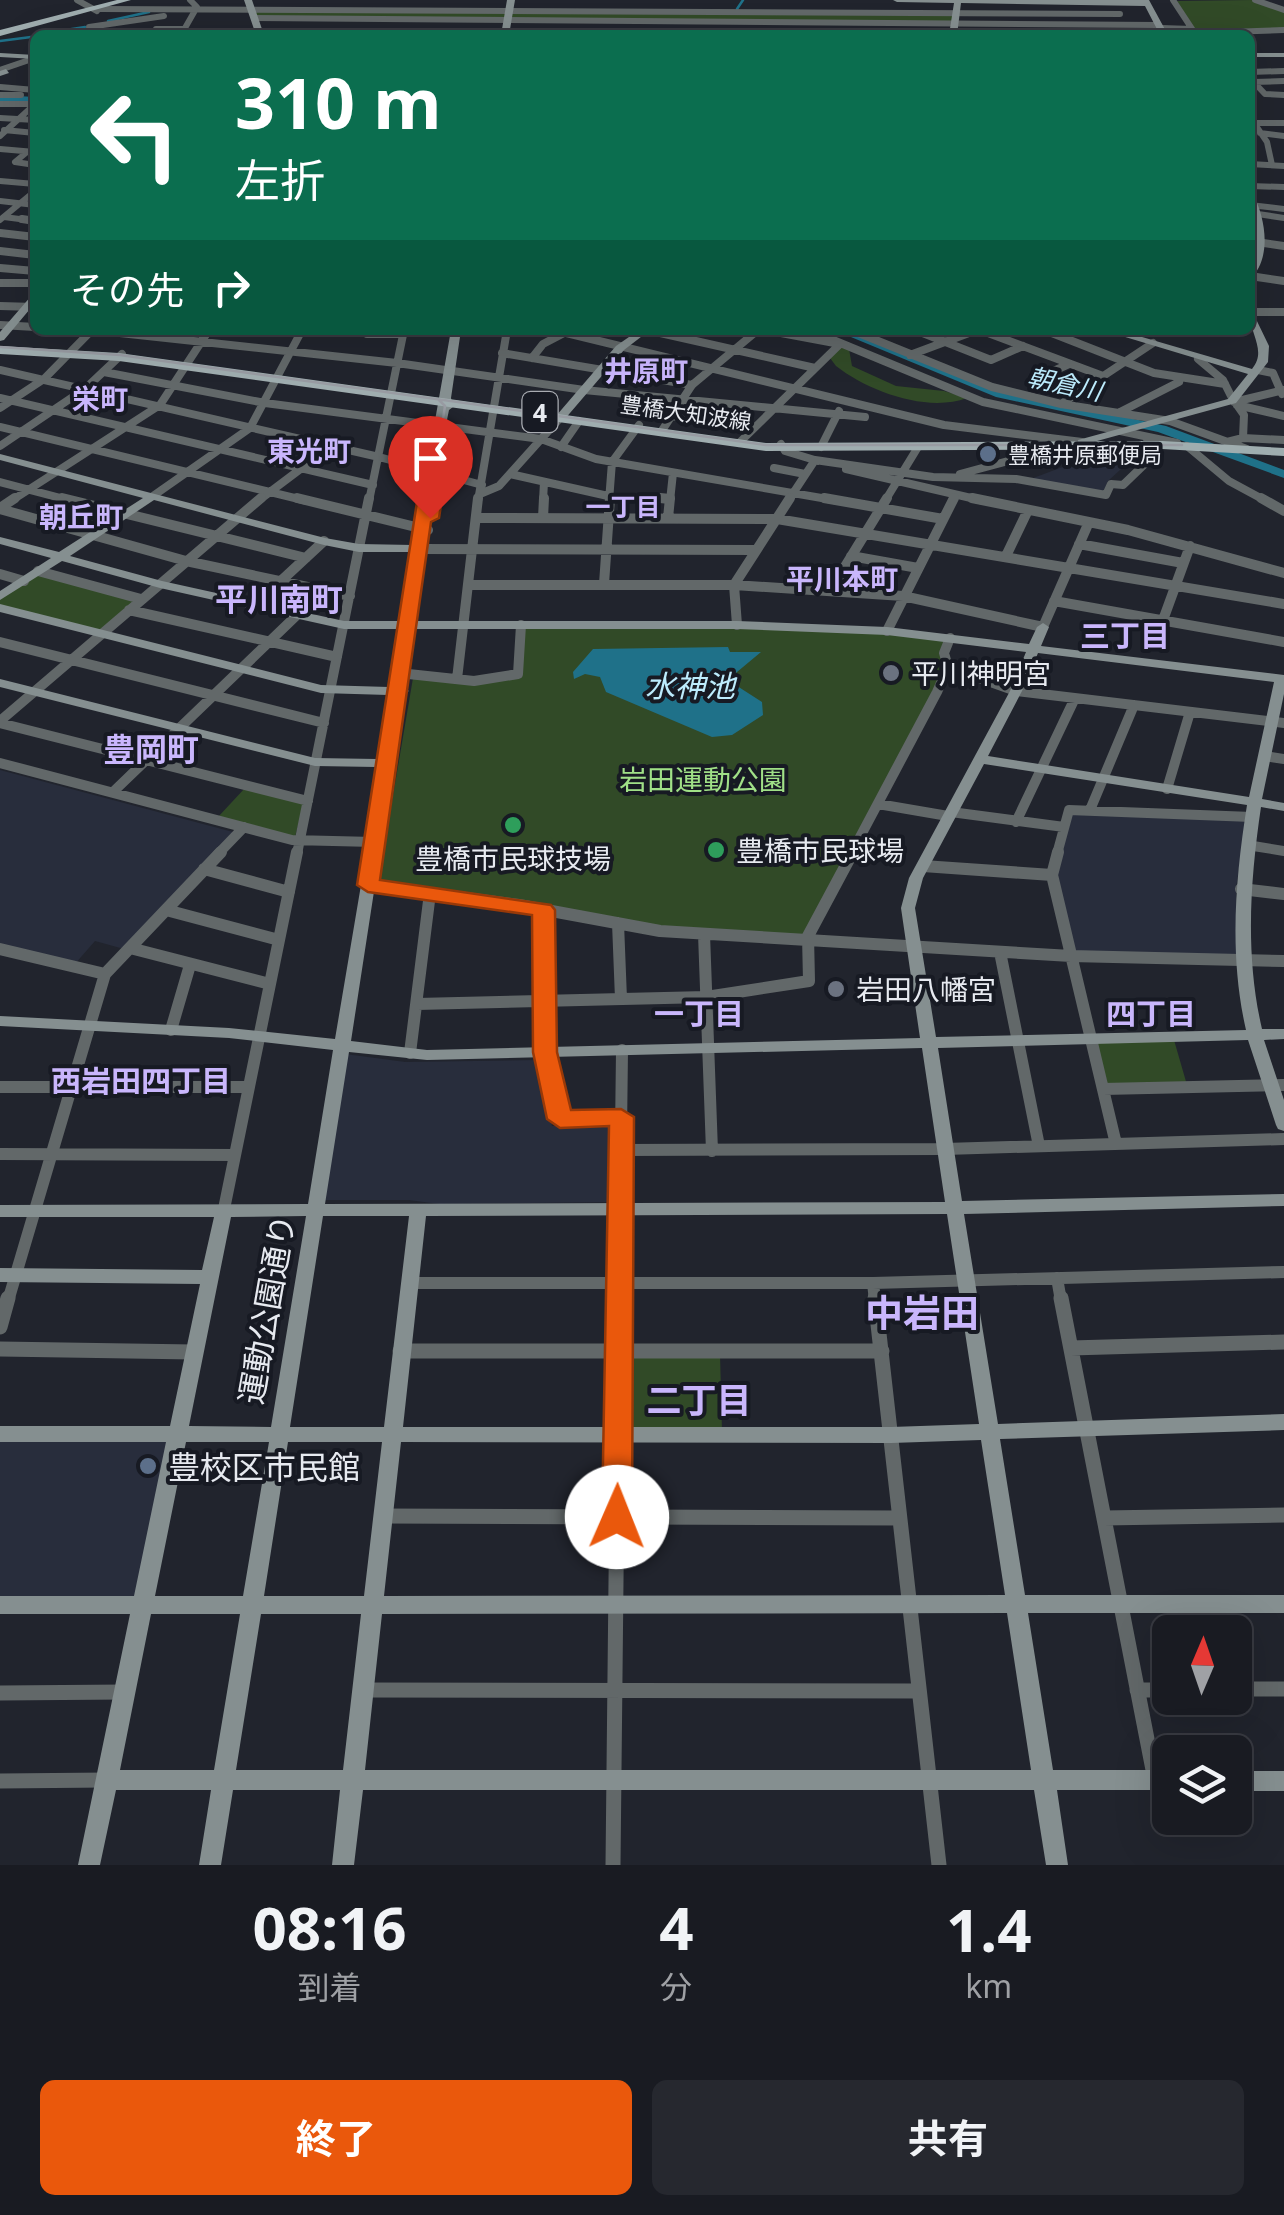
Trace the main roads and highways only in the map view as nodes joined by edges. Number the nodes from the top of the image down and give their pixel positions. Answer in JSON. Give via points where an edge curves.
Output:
{"nodes":[{"id":1,"x":118,"y":0,"type":"edge"},
{"id":2,"x":129,"y":4,"type":"edge"},
{"id":3,"x":97,"y":7,"type":"edge"},
{"id":4,"x":0,"y":32,"type":"edge"},
{"id":5,"x":0,"y":348,"type":"edge"},
{"id":6,"x":561,"y":416,"type":"junction"},
{"id":7,"x":638,"y":427,"type":"junction"},
{"id":8,"x":1075,"y":444,"type":"junction"},
{"id":9,"x":820,"y":451,"type":"junction"},
{"id":10,"x":1284,"y":452,"type":"edge"}],
"edges":[{"from":1,"to":3,"type":"main road"},
{"from":2,"to":3,"type":"main road"},
{"from":3,"to":4,"type":"main road"},
{"from":5,"to":6,"type":"main road","name":"豊橋大知波線","number":"4","via":[[120,355]]},
{"from":6,"to":7,"type":"main road","name":"豊橋大知波線","number":"4"},
{"from":6,"to":7,"type":"main road","name":"豊橋大知波線","number":"4"},
{"from":7,"to":9,"type":"main road","name":"豊橋大知波線","number":"4"},
{"from":8,"to":9,"type":"main road","name":"豊橋大知波線","number":"4"},
{"from":8,"to":9,"type":"main road","name":"豊橋大知波線","number":"4"},
{"from":8,"to":10,"type":"main road","name":"豊橋大知波線","number":"4","via":[[1239,445]]}]}
